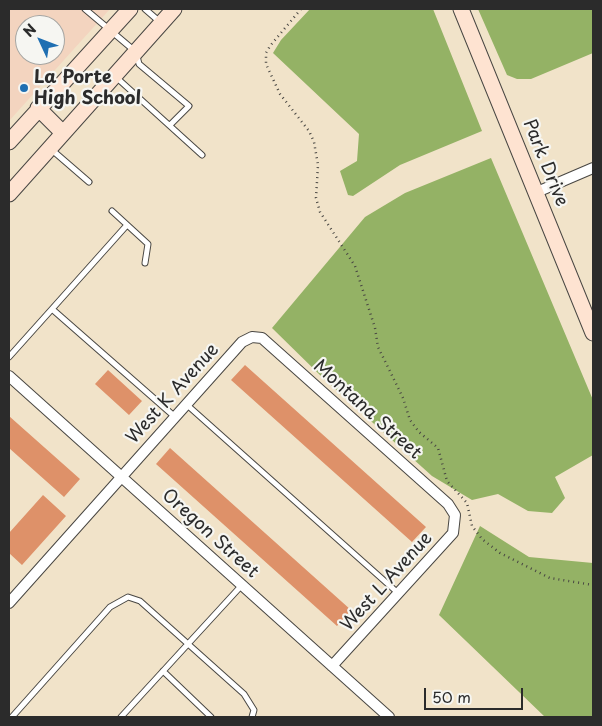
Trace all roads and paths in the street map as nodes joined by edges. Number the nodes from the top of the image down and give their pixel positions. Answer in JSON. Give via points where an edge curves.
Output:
{"nodes":[{"id":1,"x":85,"y":9,"type":"edge"},
{"id":2,"x":130,"y":9,"type":"edge"},
{"id":3,"x":145,"y":9,"type":"edge"},
{"id":4,"x":174,"y":9,"type":"edge"},
{"id":5,"x":301,"y":9,"type":"edge"},
{"id":6,"x":461,"y":9,"type":"edge"},
{"id":7,"x":162,"y":23,"type":"junction"},
{"id":8,"x":110,"y":30,"type":"junction"},
{"id":9,"x":136,"y":52,"type":"junction"},
{"id":10,"x":115,"y":76,"type":"junction"},
{"id":11,"x":38,"y":108,"type":"junction"},
{"id":12,"x":170,"y":125,"type":"junction"},
{"id":13,"x":63,"y":133,"type":"junction"},
{"id":14,"x":9,"y":142,"type":"edge"},
{"id":15,"x":50,"y":148,"type":"junction"},
{"id":16,"x":202,"y":155,"type":"dead end"},
{"id":17,"x":593,"y":168,"type":"edge"},
{"id":18,"x":89,"y":182,"type":"dead end"},
{"id":19,"x":537,"y":192,"type":"junction"},
{"id":20,"x":9,"y":194,"type":"edge"},
{"id":21,"x":112,"y":211,"type":"dead end"},
{"id":22,"x":127,"y":226,"type":"junction"},
{"id":23,"x":144,"y":263,"type":"dead end"},
{"id":24,"x":52,"y":309,"type":"junction"},
{"id":25,"x":593,"y":333,"type":"edge"},
{"id":26,"x":252,"y":337,"type":"joint"},
{"id":27,"x":9,"y":357,"type":"edge"},
{"id":28,"x":9,"y":376,"type":"edge"},
{"id":29,"x":186,"y":403,"type":"junction"},
{"id":30,"x":174,"y":416,"type":"junction"},
{"id":31,"x":121,"y":477,"type":"junction"},
{"id":32,"x":455,"y":515,"type":"joint"},
{"id":33,"x":243,"y":584,"type":"junction"},
{"id":34,"x":593,"y":586,"type":"edge"},
{"id":35,"x":398,"y":593,"type":"junction"},
{"id":36,"x":9,"y":603,"type":"edge"},
{"id":37,"x":189,"y":644,"type":"junction"},
{"id":38,"x":332,"y":666,"type":"junction"},
{"id":39,"x":163,"y":671,"type":"junction"},
{"id":40,"x":12,"y":717,"type":"edge"},
{"id":41,"x":121,"y":717,"type":"edge"},
{"id":42,"x":211,"y":717,"type":"edge"},
{"id":43,"x":252,"y":717,"type":"edge"},
{"id":44,"x":389,"y":717,"type":"edge"}],
"edges":[{"from":1,"to":8,"type":"lane"},
{"from":2,"to":8,"type":"street"},
{"from":3,"to":7,"type":"lane"},
{"from":4,"to":7,"type":"street"},
{"from":5,"to":34,"type":"path","via":[[270,46],[266,64],[280,94],[314,142],[318,165],[316,198],[320,212],[355,266],[378,347],[410,420],[438,448],[447,481],[467,503],[472,526],[482,539],[500,553],[550,578]]},
{"from":6,"to":19,"type":"street","name":"Park Drive"},
{"from":7,"to":9,"type":"street"},
{"from":8,"to":9,"type":"lane"},
{"from":8,"to":11,"type":"street"},
{"from":9,"to":10,"type":"street"},
{"from":9,"to":12,"type":"lane","via":[[139,64],[189,106]]},
{"from":10,"to":12,"type":"lane"},
{"from":10,"to":13,"type":"street"},
{"from":11,"to":13,"type":"street"},
{"from":11,"to":14,"type":"street"},
{"from":12,"to":16,"type":"lane"},
{"from":13,"to":15,"type":"street"},
{"from":15,"to":18,"type":"lane"},
{"from":15,"to":20,"type":"street"},
{"from":17,"to":19,"type":"street"},
{"from":19,"to":25,"type":"street","name":"Park Drive"},
{"from":21,"to":22,"type":"lane"},
{"from":22,"to":23,"type":"lane","via":[[148,244]]},
{"from":22,"to":24,"type":"lane"},
{"from":24,"to":27,"type":"lane"},
{"from":24,"to":30,"type":"lane"},
{"from":26,"to":29,"type":"street","name":"West K Avenue","via":[[242,342]]},
{"from":26,"to":32,"type":"street","name":"Montana Street","via":[[262,338],[448,504]]},
{"from":28,"to":31,"type":"street","name":"Oregon Street"},
{"from":29,"to":30,"type":"street","name":"West K Avenue"},
{"from":29,"to":35,"type":"lane"},
{"from":30,"to":31,"type":"street","name":"West K Avenue"},
{"from":31,"to":33,"type":"street","name":"Oregon Street"},
{"from":31,"to":36,"type":"street","name":"West K Avenue"},
{"from":32,"to":35,"type":"street","name":"West L Avenue","via":[[453,533]]},
{"from":33,"to":37,"type":"lane"},
{"from":33,"to":38,"type":"street","name":"Oregon Street"},
{"from":35,"to":38,"type":"street","name":"West L Avenue"},
{"from":37,"to":39,"type":"lane"},
{"from":37,"to":40,"type":"lane","via":[[140,601],[128,597],[110,607]]},
{"from":37,"to":43,"type":"lane","via":[[244,694],[254,710]]},
{"from":38,"to":44,"type":"street","name":"Oregon Street"},
{"from":39,"to":41,"type":"lane"},
{"from":39,"to":42,"type":"lane"}]}
